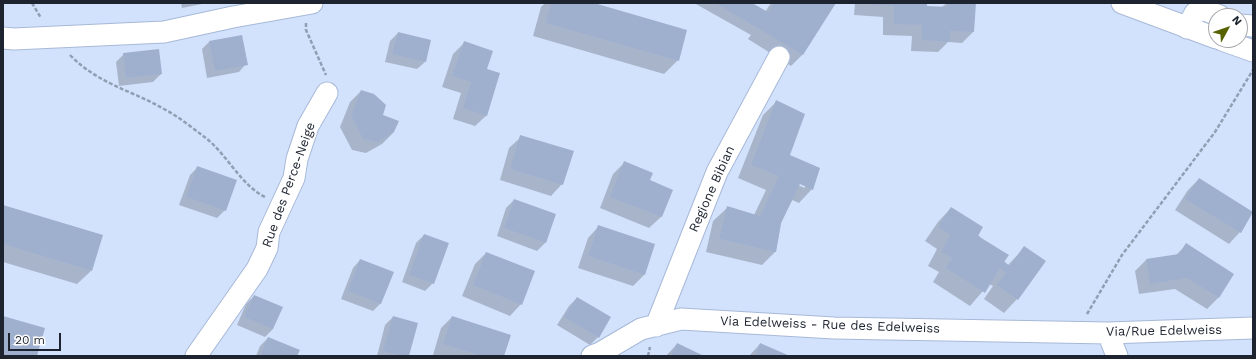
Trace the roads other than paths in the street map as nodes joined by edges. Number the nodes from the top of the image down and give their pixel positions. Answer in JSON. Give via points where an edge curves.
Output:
{"nodes":[{"id":1,"x":310,"y":3,"type":"edge"},
{"id":2,"x":1122,"y":3,"type":"edge"},
{"id":3,"x":1208,"y":11,"type":"edge"},
{"id":4,"x":1188,"y":28,"type":"junction"},
{"id":5,"x":1208,"y":35,"type":"edge"},
{"id":6,"x":3,"y":38,"type":"edge"},
{"id":7,"x":779,"y":57,"type":"dead end"},
{"id":8,"x":327,"y":93,"type":"road end"},
{"id":9,"x":656,"y":326,"type":"junction"},
{"id":10,"x":1253,"y":328,"type":"edge"},
{"id":11,"x":1076,"y":332,"type":"joint"},
{"id":12,"x":1108,"y":333,"type":"junction"},
{"id":13,"x":196,"y":356,"type":"edge"},
{"id":14,"x":592,"y":356,"type":"edge"},
{"id":15,"x":1117,"y":356,"type":"edge"}],
"edges":[{"from":1,"to":6,"type":"street","via":[[164,32]]},
{"from":2,"to":4,"type":"street"},
{"from":3,"to":4,"type":"street","via":[[1202,9],[1194,13]]},
{"from":4,"to":5,"type":"street"},
{"from":7,"to":9,"type":"street","name":"Regione Bibian","via":[[717,172]]},
{"from":8,"to":13,"type":"street","name":"Rue des Perce-Neige","via":[[308,126],[296,159],[294,178],[269,232],[267,248],[258,269]]},
{"from":9,"to":11,"type":"street","name":"Via Edelweiss - Rue des Edelweiss","via":[[681,319],[834,328]]},
{"from":9,"to":14,"type":"street","name":"Via Edelweiss - Rue des Edelweiss","via":[[641,329]]},
{"from":10,"to":12,"type":"street","name":"Via/Rue Edelweiss"},
{"from":11,"to":12,"type":"street","name":"Via/Rue Edelweiss"},
{"from":12,"to":15,"type":"street"}]}
